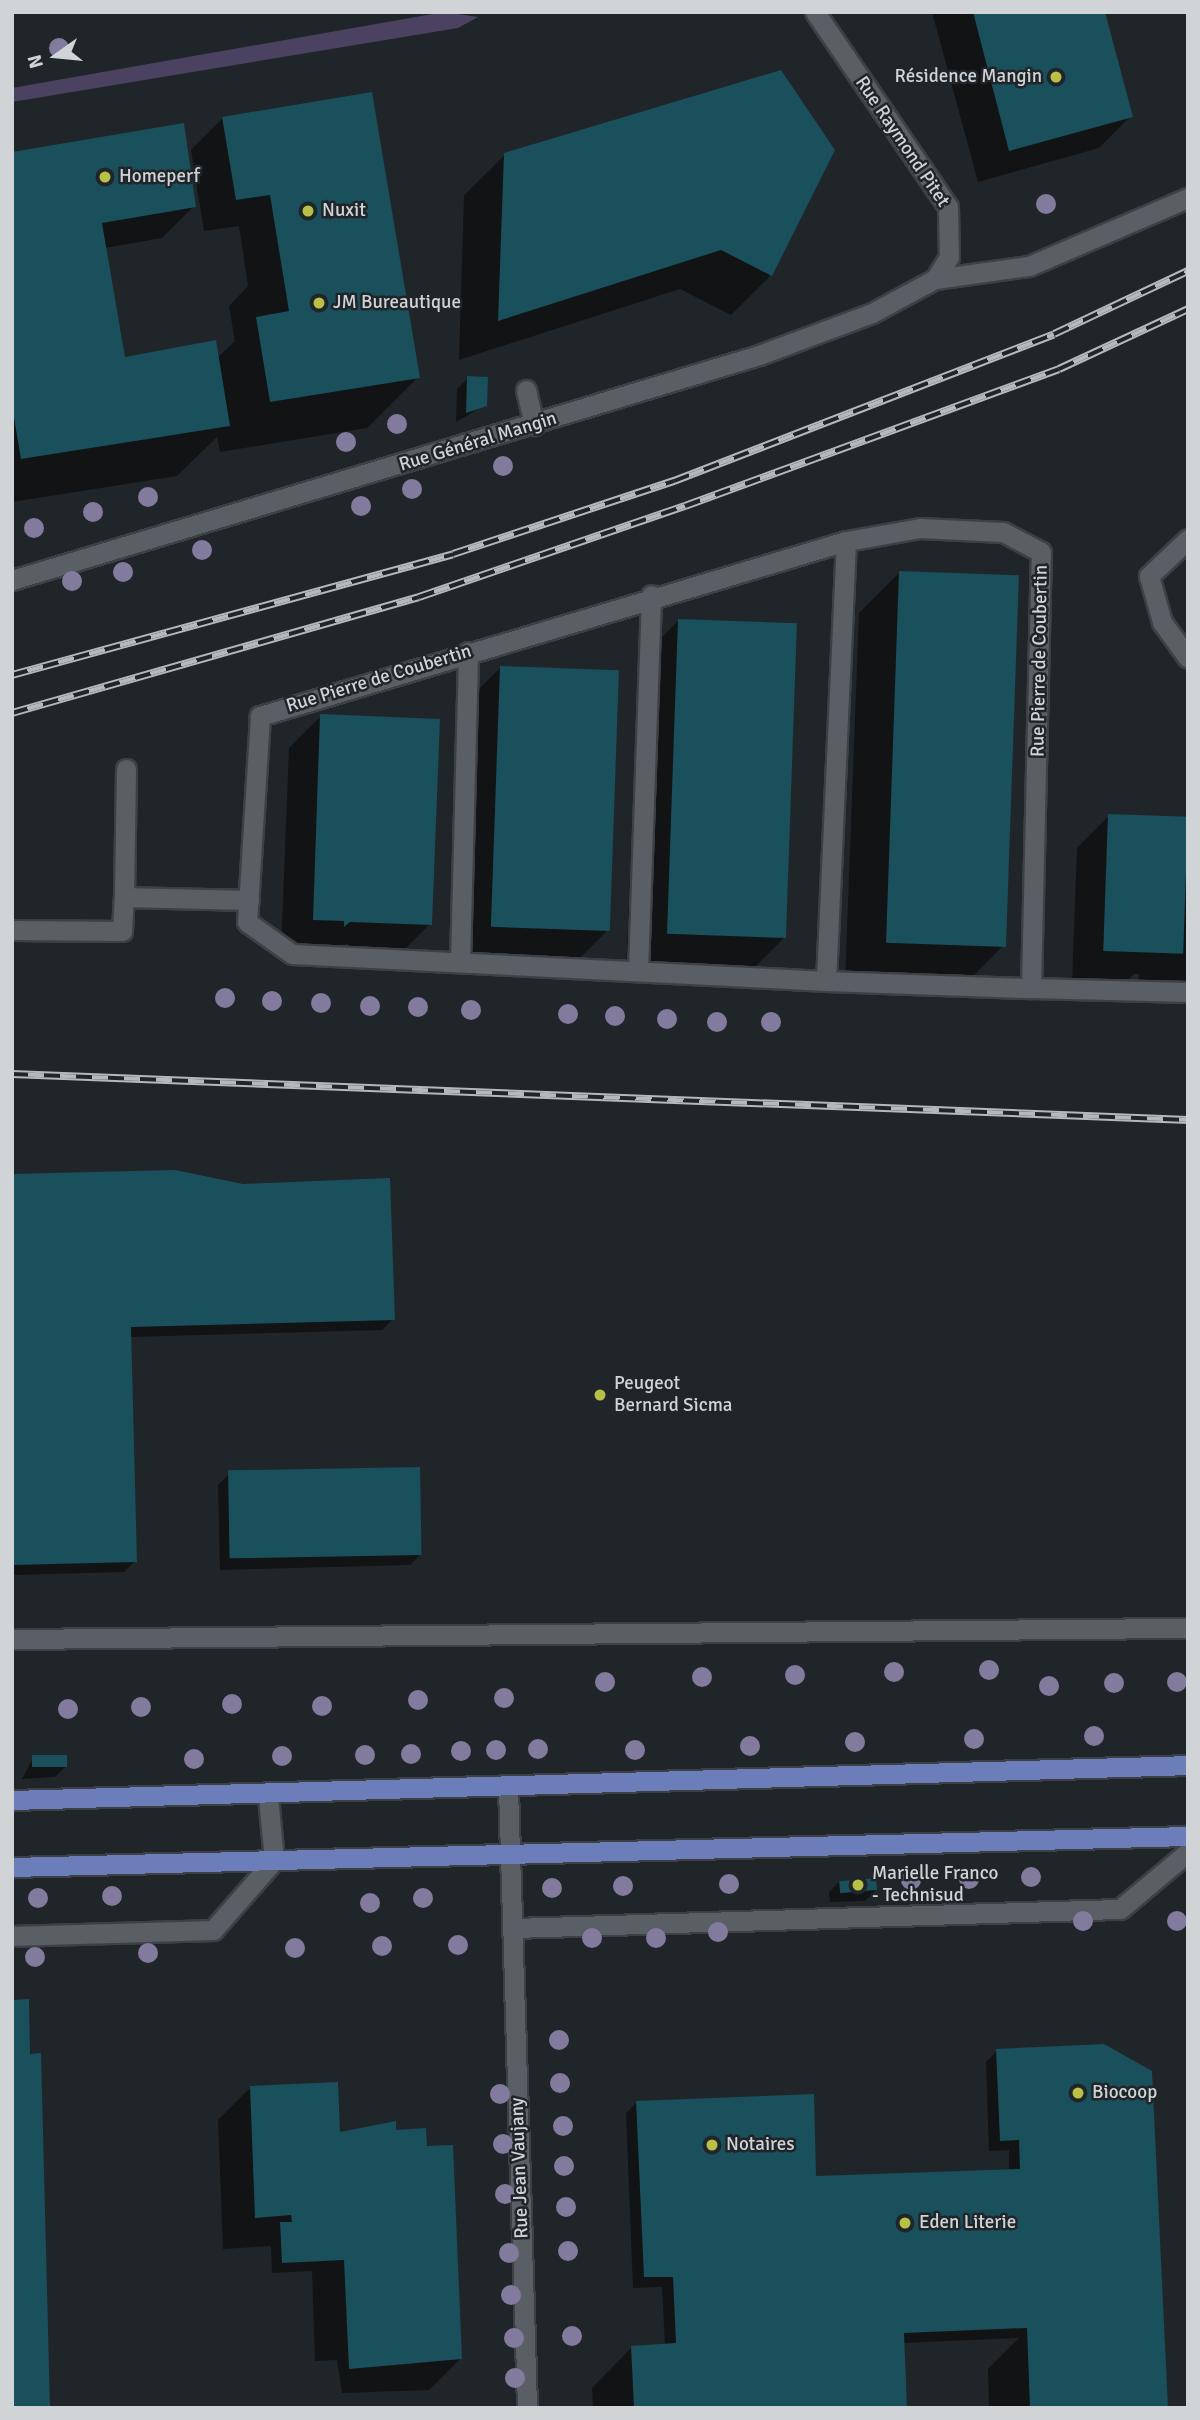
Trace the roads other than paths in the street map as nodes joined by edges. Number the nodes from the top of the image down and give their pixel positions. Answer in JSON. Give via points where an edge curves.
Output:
{"nodes":[{"id":1,"x":816,"y":12,"type":"edge"},
{"id":2,"x":1188,"y":198,"type":"edge"},
{"id":3,"x":935,"y":279,"type":"junction"},
{"id":4,"x":526,"y":390,"type":"dead end"},
{"id":5,"x":534,"y":425,"type":"junction"},
{"id":6,"x":1188,"y":539,"type":"edge"},
{"id":7,"x":846,"y":541,"type":"junction"},
{"id":8,"x":12,"y":580,"type":"edge"},
{"id":9,"x":651,"y":595,"type":"junction"},
{"id":10,"x":468,"y":652,"type":"junction"},
{"id":11,"x":1188,"y":658,"type":"edge"},
{"id":12,"x":126,"y":769,"type":"dead end"},
{"id":13,"x":124,"y":897,"type":"junction"},
{"id":14,"x":249,"y":900,"type":"junction"},
{"id":15,"x":12,"y":930,"type":"edge"},
{"id":16,"x":460,"y":962,"type":"junction"},
{"id":17,"x":638,"y":971,"type":"junction"},
{"id":18,"x":826,"y":981,"type":"junction"},
{"id":19,"x":1031,"y":988,"type":"junction"},
{"id":20,"x":1188,"y":992,"type":"edge"},
{"id":21,"x":1188,"y":1629,"type":"edge"},
{"id":22,"x":12,"y":1639,"type":"edge"},
{"id":23,"x":1188,"y":1765,"type":"edge"},
{"id":24,"x":508,"y":1787,"type":"junction"},
{"id":25,"x":268,"y":1796,"type":"junction"},
{"id":26,"x":12,"y":1800,"type":"edge"},
{"id":27,"x":1188,"y":1836,"type":"edge"},
{"id":28,"x":1188,"y":1852,"type":"edge"},
{"id":29,"x":511,"y":1855,"type":"junction"},
{"id":30,"x":274,"y":1860,"type":"junction"},
{"id":31,"x":12,"y":1867,"type":"edge"},
{"id":32,"x":514,"y":1928,"type":"junction"},
{"id":33,"x":12,"y":1936,"type":"edge"},
{"id":34,"x":527,"y":2408,"type":"edge"}],
"edges":[{"from":1,"to":3,"type":"street","name":"Rue Raymond Pitet","via":[[948,207],[948,257]]},
{"from":2,"to":3,"type":"street","via":[[1029,266]]},
{"from":3,"to":5,"type":"street","name":"Rue Général Mangin","via":[[872,313],[759,355]]},
{"from":4,"to":5,"type":"street"},
{"from":5,"to":8,"type":"street","name":"Rue Général Mangin"},
{"from":6,"to":11,"type":"street","via":[[1149,576],[1162,622]]},
{"from":7,"to":9,"type":"street","name":"Rue Pierre de Coubertin"},
{"from":7,"to":18,"type":"street"},
{"from":7,"to":19,"type":"street","name":"Rue Pierre de Coubertin","via":[[920,528],[1003,532],[1041,552]]},
{"from":9,"to":10,"type":"street","name":"Rue Pierre de Coubertin"},
{"from":9,"to":17,"type":"street"},
{"from":10,"to":14,"type":"street","name":"Rue Pierre de Coubertin","via":[[260,716]]},
{"from":10,"to":16,"type":"street"},
{"from":12,"to":13,"type":"street"},
{"from":13,"to":14,"type":"street"},
{"from":13,"to":15,"type":"street","via":[[122,931]]},
{"from":14,"to":16,"type":"street","name":"Rue Pierre de Coubertin","via":[[247,922],[292,954]]},
{"from":16,"to":17,"type":"street","name":"Rue Pierre de Coubertin"},
{"from":17,"to":18,"type":"street","name":"Rue Pierre de Coubertin"},
{"from":18,"to":19,"type":"street","name":"Rue Pierre de Coubertin"},
{"from":19,"to":20,"type":"street","name":"Rue Pierre de Coubertin"},
{"from":21,"to":22,"type":"street"},
{"from":23,"to":24,"type":"main road"},
{"from":24,"to":25,"type":"main road"},
{"from":24,"to":29,"type":"street","name":"Rue Jean Vaujany"},
{"from":25,"to":26,"type":"main road"},
{"from":25,"to":30,"type":"street"},
{"from":27,"to":29,"type":"main road"},
{"from":28,"to":32,"type":"street","via":[[1120,1909]]},
{"from":29,"to":30,"type":"main road"},
{"from":29,"to":32,"type":"street","name":"Rue Jean Vaujany"},
{"from":30,"to":31,"type":"main road"},
{"from":30,"to":33,"type":"street","via":[[213,1930]]},
{"from":32,"to":34,"type":"street","name":"Rue Jean Vaujany"}]}
